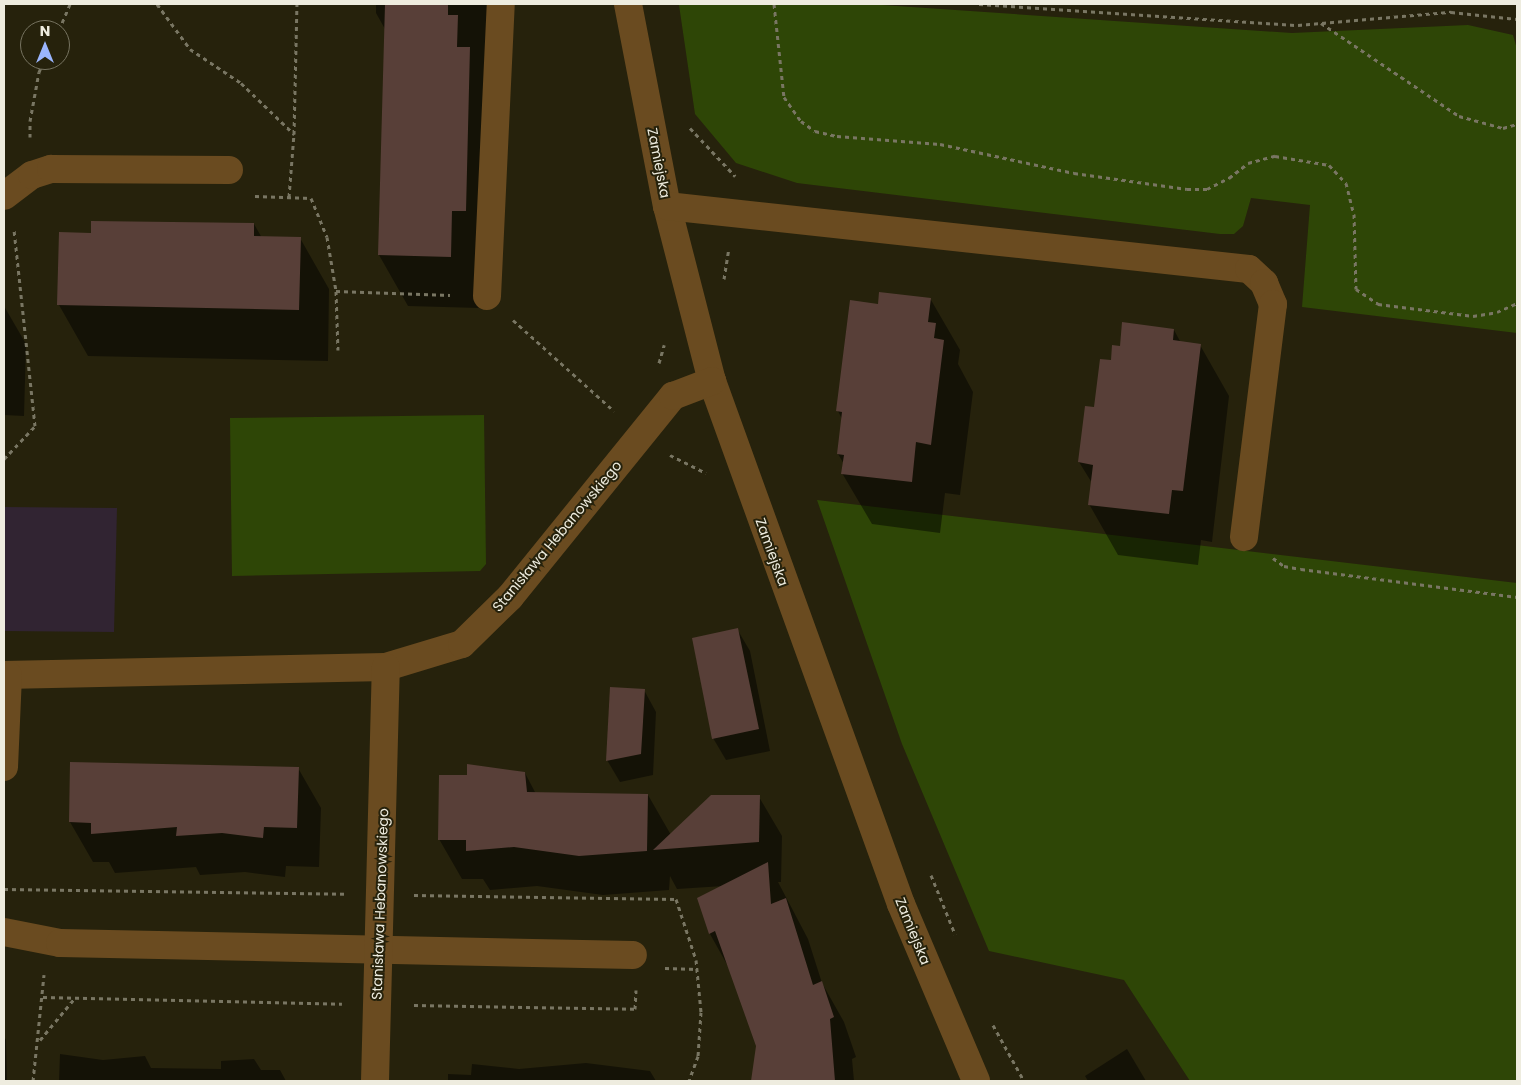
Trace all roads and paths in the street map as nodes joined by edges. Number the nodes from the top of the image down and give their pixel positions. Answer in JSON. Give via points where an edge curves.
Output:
{"nodes":[{"id":1,"x":70,"y":4,"type":"edge"},
{"id":2,"x":157,"y":4,"type":"edge"},
{"id":3,"x":297,"y":4,"type":"edge"},
{"id":4,"x":501,"y":4,"type":"edge"},
{"id":5,"x":628,"y":4,"type":"edge"},
{"id":6,"x":774,"y":4,"type":"edge"},
{"id":7,"x":979,"y":4,"type":"edge"},
{"id":8,"x":1517,"y":19,"type":"edge"},
{"id":9,"x":63,"y":20,"type":"edge"},
{"id":10,"x":1320,"y":23,"type":"junction"},
{"id":11,"x":42,"y":70,"type":"edge"},
{"id":12,"x":1517,"y":124,"type":"edge"},
{"id":13,"x":688,"y":126,"type":"dead end"},
{"id":14,"x":294,"y":134,"type":"junction"},
{"id":15,"x":229,"y":170,"type":"joint"},
{"id":16,"x":32,"y":175,"type":"junction"},
{"id":17,"x":738,"y":180,"type":"dead end"},
{"id":18,"x":7,"y":193,"type":"edge"},
{"id":19,"x":289,"y":197,"type":"junction"},
{"id":20,"x":668,"y":206,"type":"junction"},
{"id":21,"x":487,"y":296,"type":"dead end"},
{"id":22,"x":1517,"y":303,"type":"edge"},
{"id":23,"x":664,"y":340,"type":"dead end"},
{"id":24,"x":338,"y":350,"type":"dead end"},
{"id":25,"x":656,"y":369,"type":"dead end"},
{"id":26,"x":712,"y":381,"type":"junction"},
{"id":27,"x":664,"y":452,"type":"dead end"},
{"id":28,"x":4,"y":459,"type":"edge"},
{"id":29,"x":716,"y":478,"type":"dead end"},
{"id":30,"x":1244,"y":537,"type":"joint"},
{"id":31,"x":1517,"y":597,"type":"edge"},
{"id":32,"x":386,"y":667,"type":"junction"},
{"id":33,"x":6,"y":675,"type":"edge"},
{"id":34,"x":4,"y":767,"type":"edge"},
{"id":35,"x":4,"y":932,"type":"edge"},
{"id":36,"x":46,"y":940,"type":"junction"},
{"id":37,"x":378,"y":950,"type":"junction"},
{"id":38,"x":633,"y":955,"type":"dead end"},
{"id":39,"x":74,"y":998,"type":"dead end"},
{"id":40,"x":39,"y":1041,"type":"junction"},
{"id":41,"x":33,"y":1081,"type":"edge"},
{"id":42,"x":375,"y":1081,"type":"edge"},
{"id":43,"x":976,"y":1081,"type":"edge"}],
"edges":[{"from":1,"to":9,"type":"path"},
{"from":2,"to":14,"type":"path","via":[[190,50],[241,83]]},
{"from":3,"to":14,"type":"path"},
{"from":4,"to":21,"type":"street"},
{"from":5,"to":20,"type":"street","name":"Zamiejska"},
{"from":6,"to":22,"type":"path","via":[[784,97],[801,120],[815,131],[837,136],[940,144],[1074,173],[1187,189],[1207,189],[1229,178],[1248,162],[1275,156],[1330,165],[1346,183],[1354,214],[1356,289],[1378,304],[1472,316],[1498,312]]},
{"from":7,"to":10,"type":"path","via":[[1298,25]]},
{"from":8,"to":10,"type":"path","via":[[1451,12]]},
{"from":10,"to":12,"type":"path","via":[[1459,116],[1503,128]]},
{"from":11,"to":16,"type":"path","via":[[30,120]]},
{"from":13,"to":17,"type":"path"},
{"from":14,"to":19,"type":"path"},
{"from":15,"to":16,"type":"street","via":[[83,167],[51,169]]},
{"from":15,"to":19,"type":"path","via":[[238,196]]},
{"from":16,"to":18,"type":"street"},
{"from":18,"to":28,"type":"path","via":[[35,426]]},
{"from":19,"to":24,"type":"path","via":[[310,198],[327,237],[336,292]]},
{"from":20,"to":26,"type":"street","name":"Zamiejska"},
{"from":20,"to":30,"type":"street","via":[[1249,269],[1264,282],[1273,304]]},
{"from":23,"to":25,"type":"path","via":[[663,354]]},
{"from":26,"to":32,"type":"street","name":"Stanisława Hebanowskiego","via":[[673,396],[510,597],[462,644]]},
{"from":26,"to":43,"type":"street","name":"Zamiejska","via":[[901,904]]},
{"from":27,"to":29,"type":"path"},
{"from":30,"to":31,"type":"path","via":[[1284,566]]},
{"from":32,"to":33,"type":"street","name":"Stanisława Hebanowskiego"},
{"from":32,"to":37,"type":"street","name":"Stanisława Hebanowskiego"},
{"from":33,"to":34,"type":"street"},
{"from":35,"to":36,"type":"street"},
{"from":36,"to":37,"type":"street","via":[[60,943]]},
{"from":36,"to":40,"type":"path"},
{"from":37,"to":38,"type":"street"},
{"from":37,"to":42,"type":"street","name":"Stanisława Hebanowskiego"},
{"from":39,"to":40,"type":"path"},
{"from":40,"to":41,"type":"path"}]}
